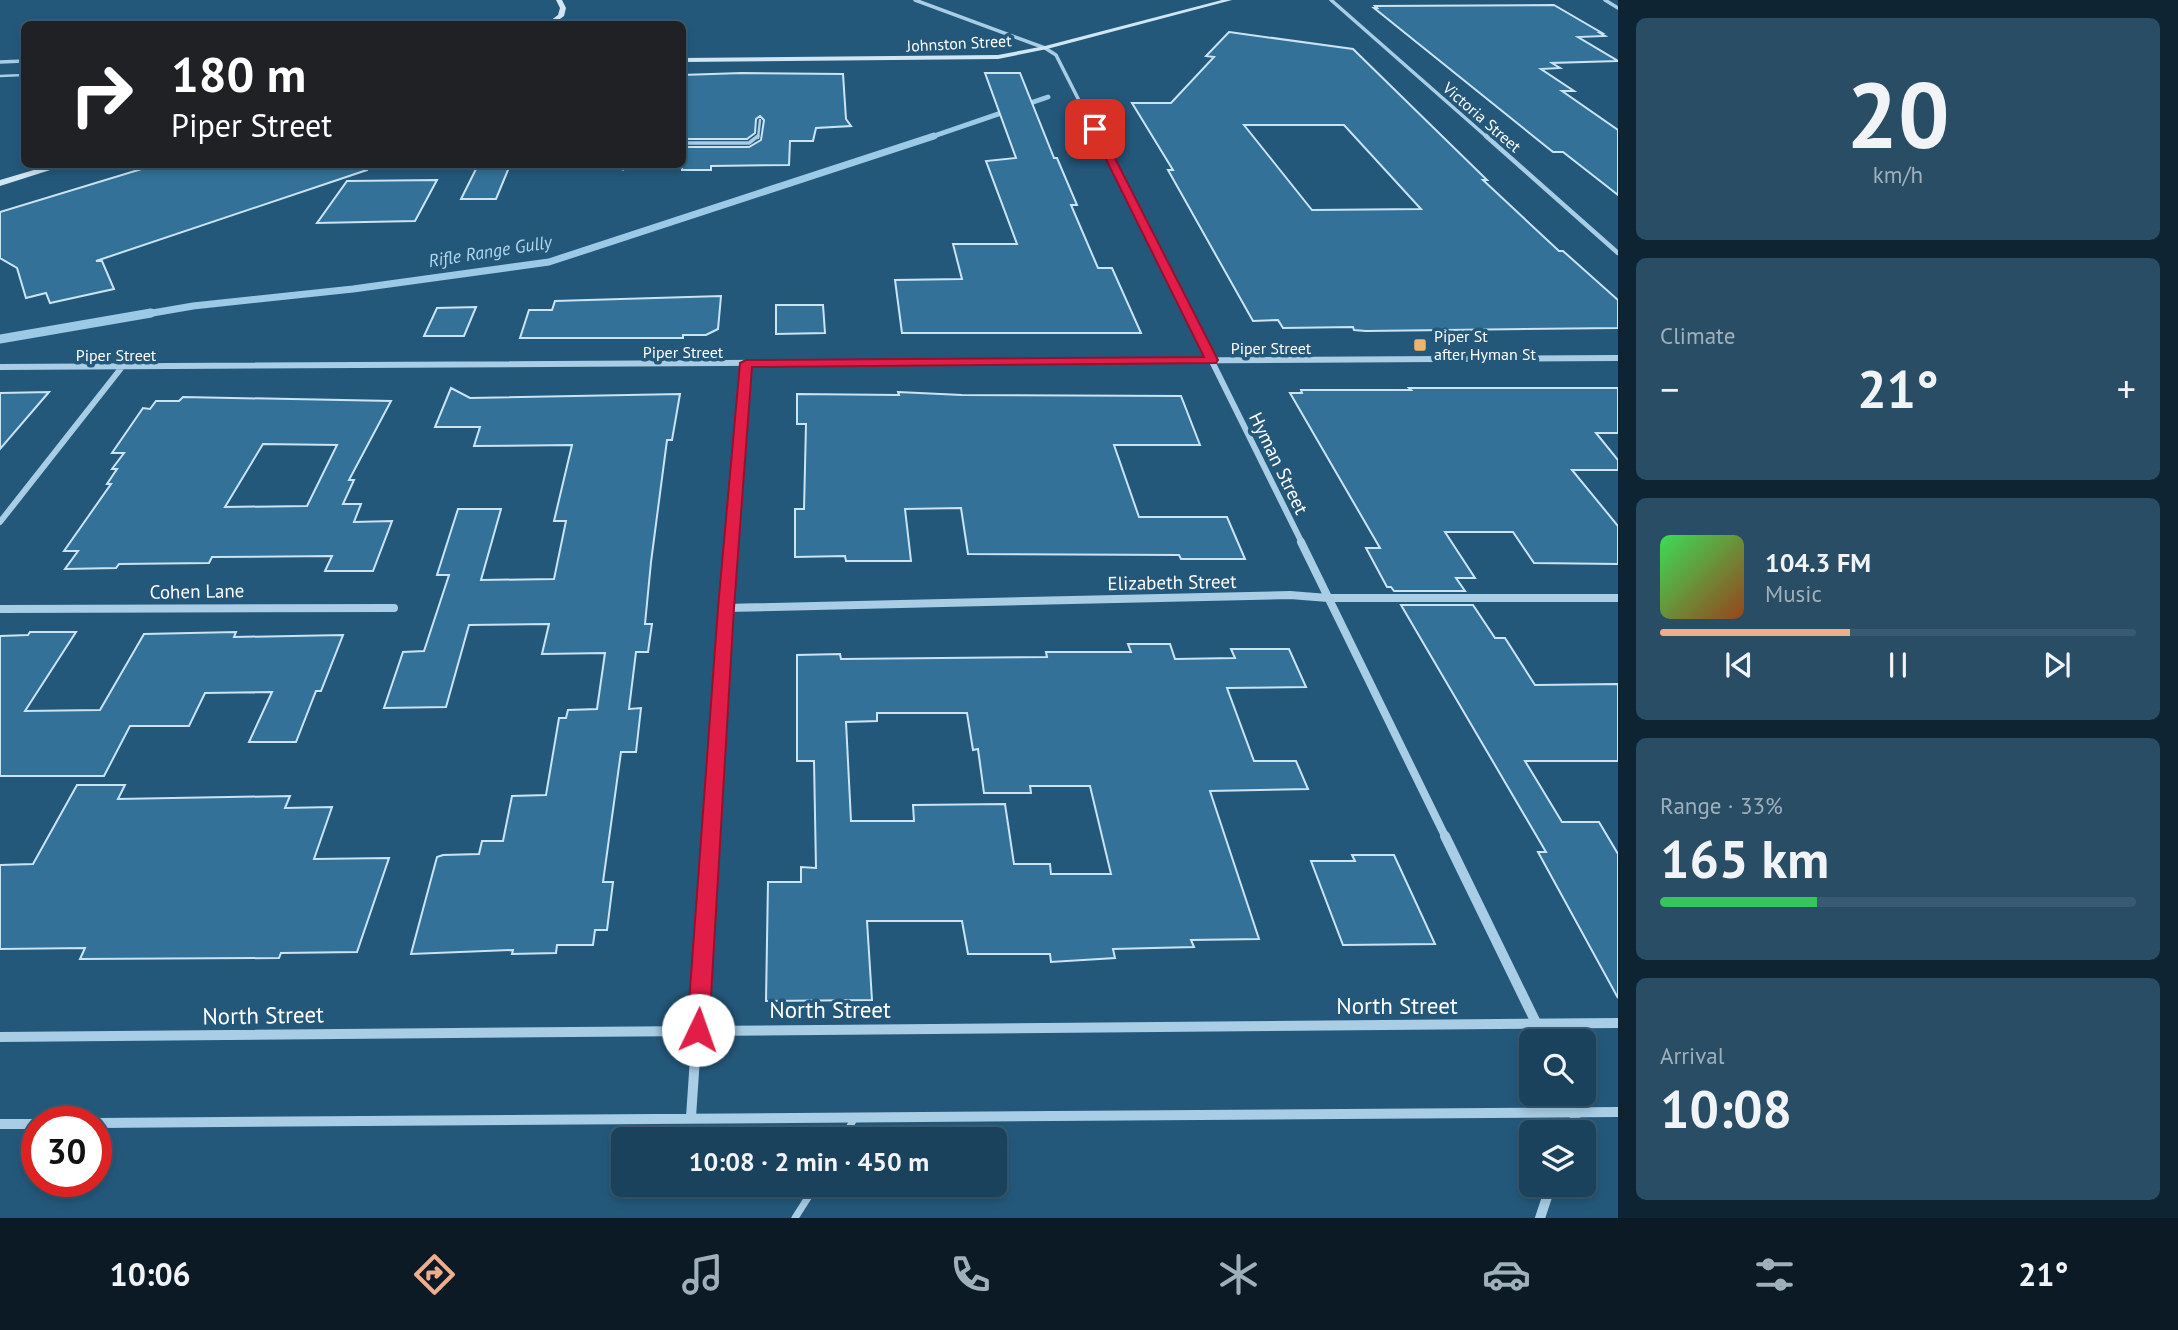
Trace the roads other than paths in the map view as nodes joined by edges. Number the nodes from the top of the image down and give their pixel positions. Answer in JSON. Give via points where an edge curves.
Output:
{"nodes":[{"id":1,"x":559,"y":0,"type":"edge"},
{"id":2,"x":915,"y":0,"type":"edge"},
{"id":3,"x":1229,"y":0,"type":"edge"},
{"id":4,"x":1331,"y":0,"type":"edge"},
{"id":5,"x":1605,"y":0,"type":"edge"},
{"id":6,"x":1616,"y":6,"type":"edge"},
{"id":7,"x":554,"y":21,"type":"edge"},
{"id":8,"x":1045,"y":48,"type":"junction"},
{"id":9,"x":686,"y":60,"type":"edge"},
{"id":10,"x":21,"y":61,"type":"edge"},
{"id":11,"x":0,"y":62,"type":"edge"},
{"id":12,"x":21,"y":75,"type":"edge"},
{"id":13,"x":0,"y":76,"type":"edge"},
{"id":14,"x":760,"y":120,"type":"dead end"},
{"id":15,"x":686,"y":143,"type":"edge"},
{"id":16,"x":51,"y":168,"type":"edge"},
{"id":17,"x":0,"y":183,"type":"edge"},
{"id":18,"x":1618,"y":253,"type":"edge"},
{"id":19,"x":1618,"y":358,"type":"edge"},
{"id":20,"x":1212,"y":360,"type":"junction"},
{"id":21,"x":746,"y":363,"type":"junction"},
{"id":22,"x":0,"y":367,"type":"edge"},
{"id":23,"x":122,"y":367,"type":"junction"},
{"id":24,"x":0,"y":522,"type":"edge"},
{"id":25,"x":1618,"y":597,"type":"edge"},
{"id":26,"x":1328,"y":598,"type":"junction"},
{"id":27,"x":394,"y":608,"type":"dead end"},
{"id":28,"x":726,"y":608,"type":"junction"},
{"id":29,"x":0,"y":609,"type":"edge"},
{"id":30,"x":1618,"y":1023,"type":"edge"},
{"id":31,"x":1537,"y":1024,"type":"junction"},
{"id":32,"x":1539,"y":1029,"type":"edge"},
{"id":33,"x":698,"y":1030,"type":"junction"},
{"id":34,"x":0,"y":1037,"type":"edge"},
{"id":35,"x":1574,"y":1106,"type":"edge"},
{"id":36,"x":1577,"y":1112,"type":"junction"},
{"id":37,"x":1618,"y":1112,"type":"edge"},
{"id":38,"x":691,"y":1117,"type":"junction"},
{"id":39,"x":855,"y":1117,"type":"junction"},
{"id":40,"x":1574,"y":1120,"type":"edge"},
{"id":41,"x":112,"y":1123,"type":"edge"},
{"id":42,"x":0,"y":1124,"type":"edge"},
{"id":43,"x":21,"y":1124,"type":"edge"},
{"id":44,"x":850,"y":1127,"type":"edge"},
{"id":45,"x":808,"y":1197,"type":"edge"},
{"id":46,"x":1547,"y":1197,"type":"edge"},
{"id":47,"x":795,"y":1218,"type":"edge"},
{"id":48,"x":1540,"y":1218,"type":"edge"}],
"edges":[{"from":1,"to":7,"type":"street","via":[[561,16]]},
{"from":2,"to":8,"type":"street","name":"Hyman Street"},
{"from":3,"to":8,"type":"street","name":"Johnston Street"},
{"from":4,"to":18,"type":"street","name":"Victoria Street"},
{"from":5,"to":6,"type":"street"},
{"from":8,"to":9,"type":"street","name":"Johnston Street","via":[[974,59]]},
{"from":8,"to":20,"type":"street","name":"Hyman Street","via":[[1056,55],[1070,79]]},
{"from":10,"to":11,"type":"street"},
{"from":12,"to":13,"type":"lane"},
{"from":14,"to":15,"type":"lane","via":[[758,138],[749,143]]},
{"from":16,"to":17,"type":"street"},
{"from":19,"to":20,"type":"street","name":"Piper Street"},
{"from":20,"to":21,"type":"street","name":"Piper Street"},
{"from":20,"to":26,"type":"street","name":"Hyman Street"},
{"from":21,"to":23,"type":"street","name":"Piper Street"},
{"from":21,"to":28,"type":"street"},
{"from":22,"to":23,"type":"street","name":"Piper Street"},
{"from":23,"to":24,"type":"street"},
{"from":25,"to":26,"type":"street","name":"Elizabeth Street"},
{"from":26,"to":28,"type":"street","name":"Elizabeth Street","via":[[1290,595]]},
{"from":26,"to":31,"type":"street","name":"Hyman Street"},
{"from":27,"to":29,"type":"street","name":"Cohen Lane"},
{"from":28,"to":33,"type":"street"},
{"from":30,"to":31,"type":"street","name":"North Street"},
{"from":31,"to":32,"type":"street","name":"Hyman Street"},
{"from":31,"to":33,"type":"street","name":"North Street"},
{"from":33,"to":34,"type":"street","name":"North Street"},
{"from":33,"to":38,"type":"street"},
{"from":35,"to":36,"type":"street"},
{"from":36,"to":37,"type":"street"},
{"from":36,"to":39,"type":"street"},
{"from":36,"to":40,"type":"street"},
{"from":38,"to":39,"type":"street"},
{"from":38,"to":41,"type":"street"},
{"from":39,"to":44,"type":"lane"},
{"from":42,"to":43,"type":"street"},
{"from":45,"to":47,"type":"lane"},
{"from":46,"to":48,"type":"street"}]}
